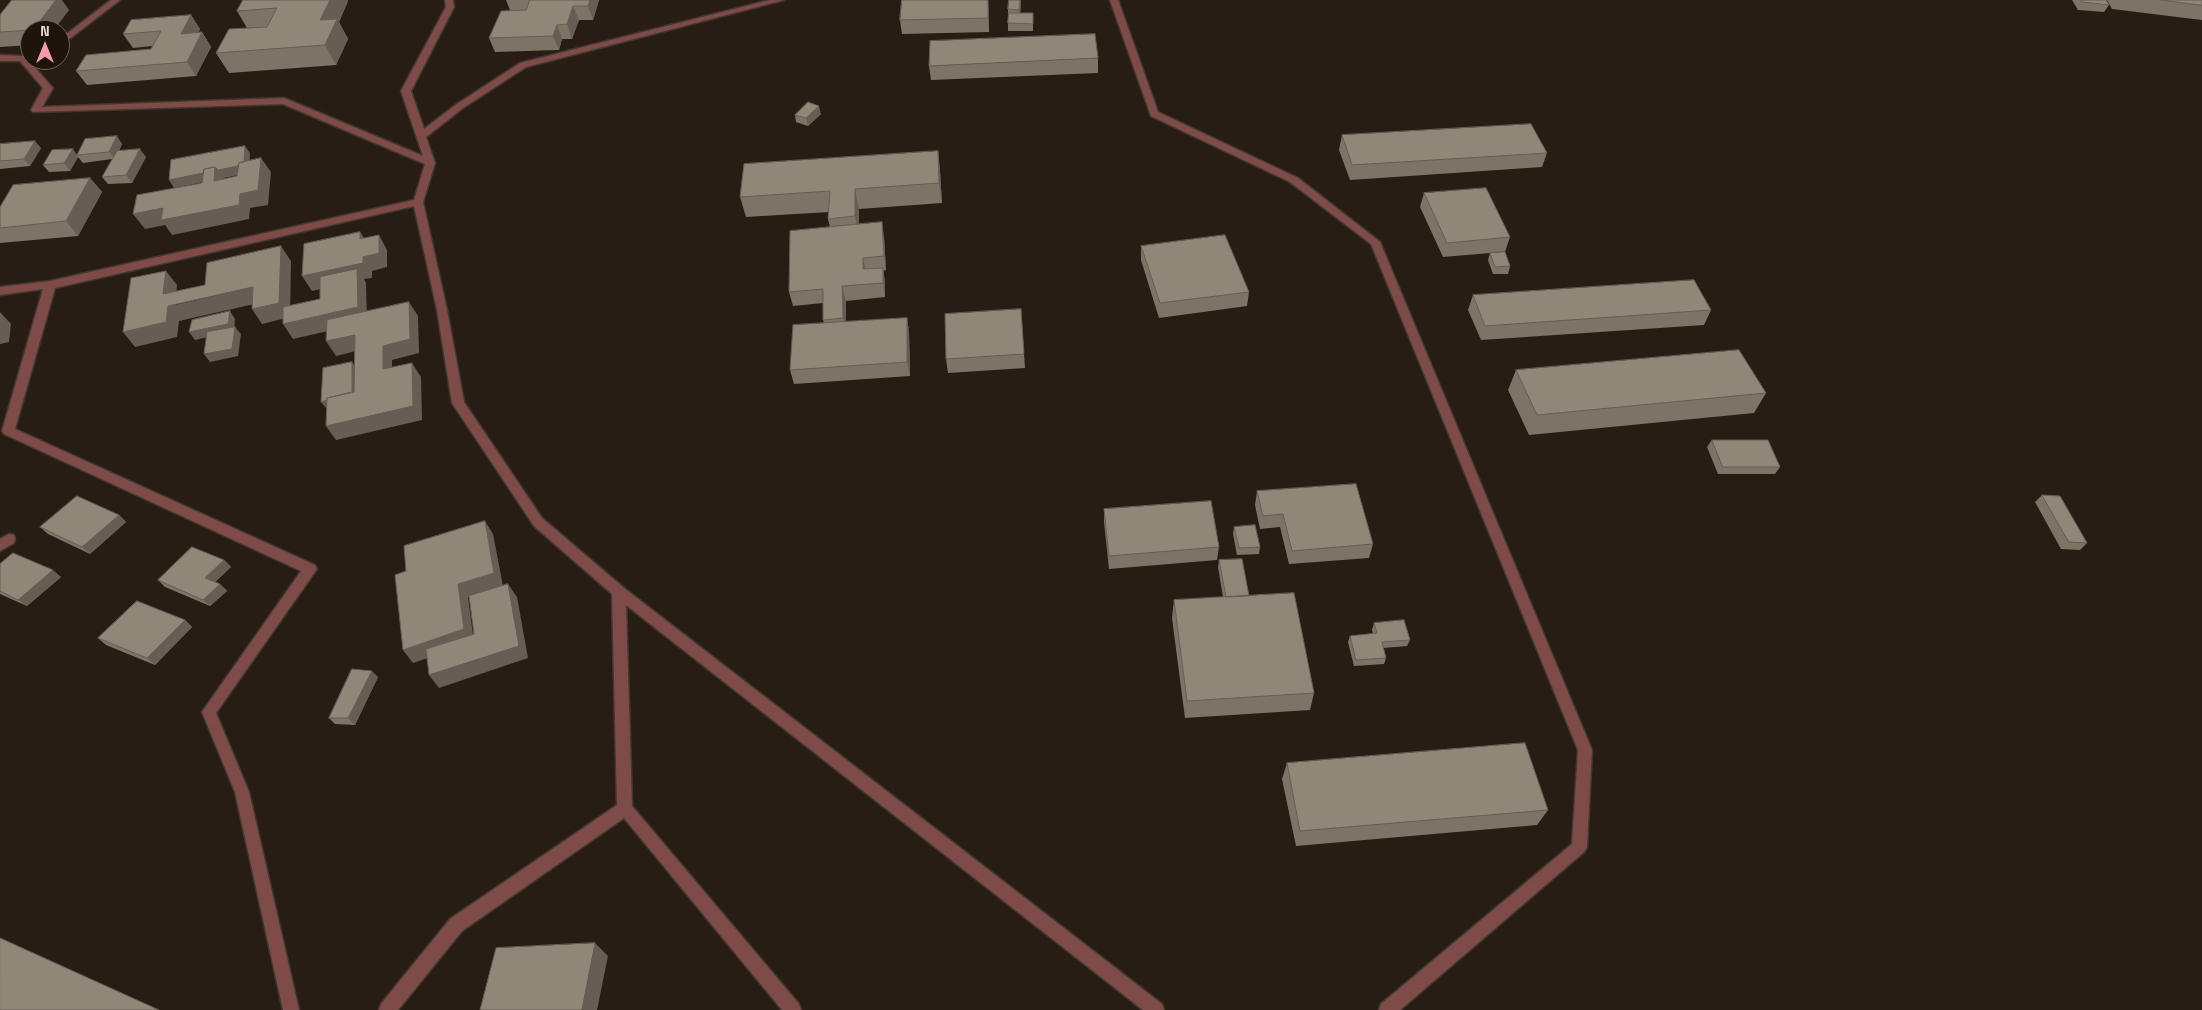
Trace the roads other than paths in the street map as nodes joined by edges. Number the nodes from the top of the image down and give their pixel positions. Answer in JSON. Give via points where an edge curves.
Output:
{"nodes":[{"id":1,"x":116,"y":0,"type":"edge"},
{"id":2,"x":449,"y":0,"type":"edge"},
{"id":3,"x":780,"y":0,"type":"edge"},
{"id":4,"x":1114,"y":0,"type":"edge"},
{"id":5,"x":70,"y":35,"type":"edge"},
{"id":6,"x":20,"y":56,"type":"edge"},
{"id":7,"x":0,"y":58,"type":"edge"},
{"id":8,"x":36,"y":70,"type":"edge"},
{"id":9,"x":421,"y":136,"type":"junction"},
{"id":10,"x":430,"y":163,"type":"junction"},
{"id":11,"x":418,"y":202,"type":"junction"},
{"id":12,"x":50,"y":285,"type":"junction"},
{"id":13,"x":0,"y":292,"type":"edge"},
{"id":14,"x":619,"y":592,"type":"junction"},
{"id":15,"x":625,"y":808,"type":"junction"},
{"id":16,"x":291,"y":1010,"type":"edge"},
{"id":17,"x":387,"y":1010,"type":"edge"},
{"id":18,"x":794,"y":1010,"type":"edge"},
{"id":19,"x":1156,"y":1010,"type":"edge"},
{"id":20,"x":1387,"y":1010,"type":"edge"}],
"edges":[{"from":1,"to":5,"type":"street"},
{"from":2,"to":9,"type":"street","via":[[450,7],[406,91]]},
{"from":3,"to":9,"type":"street","via":[[523,66],[460,106]]},
{"from":4,"to":20,"type":"street","via":[[1154,114],[1294,180],[1375,242],[1585,750],[1579,847]]},
{"from":6,"to":7,"type":"street"},
{"from":8,"to":10,"type":"street","via":[[48,88],[36,110],[284,101]]},
{"from":9,"to":10,"type":"street"},
{"from":10,"to":11,"type":"street"},
{"from":11,"to":12,"type":"street"},
{"from":11,"to":14,"type":"street","via":[[458,403],[538,522]]},
{"from":12,"to":13,"type":"street"},
{"from":12,"to":16,"type":"street","via":[[8,431],[310,569],[209,712],[242,792]]},
{"from":14,"to":15,"type":"street"},
{"from":14,"to":19,"type":"street"},
{"from":15,"to":17,"type":"street","via":[[456,925]]},
{"from":15,"to":18,"type":"street"}]}
